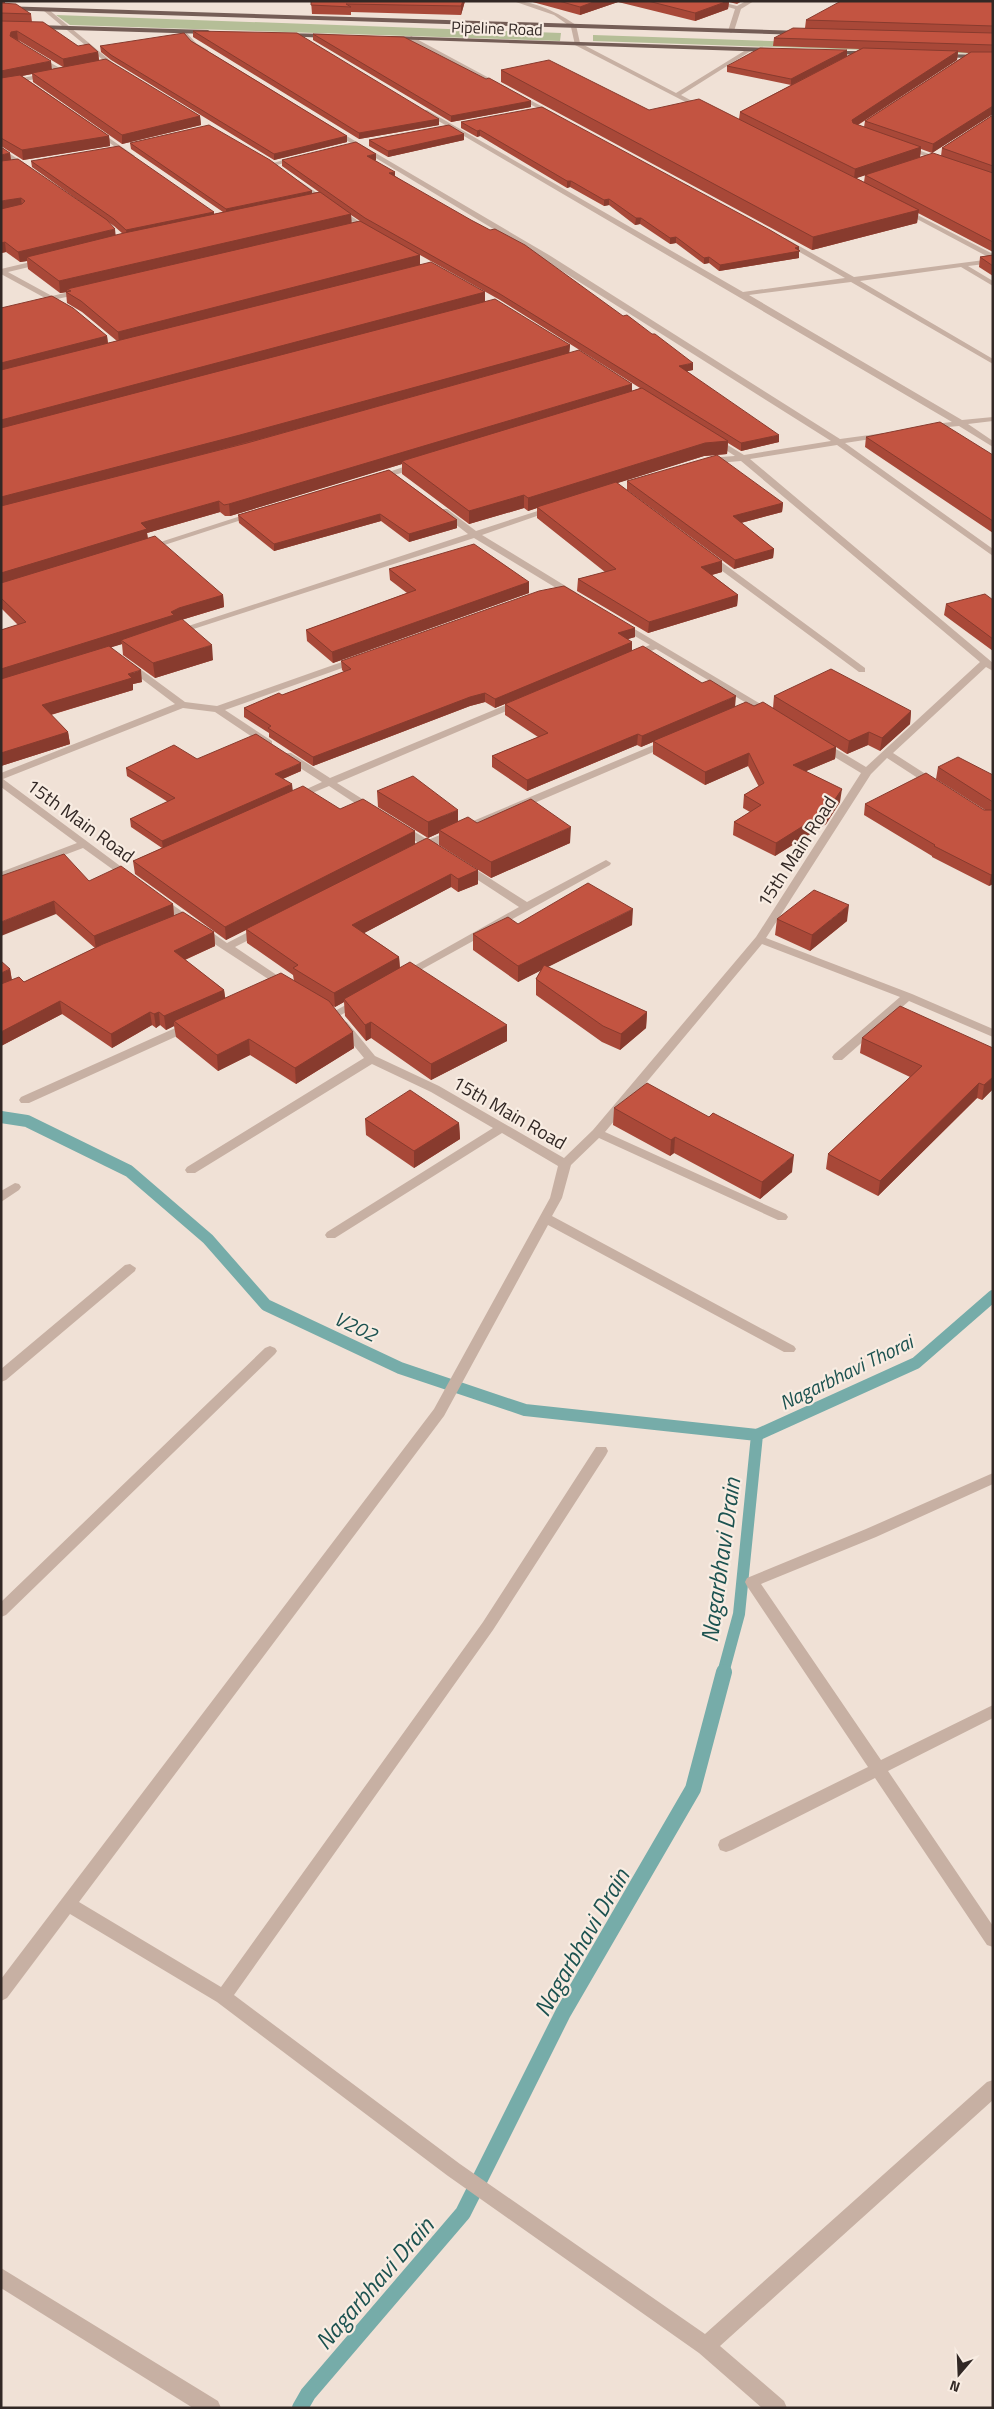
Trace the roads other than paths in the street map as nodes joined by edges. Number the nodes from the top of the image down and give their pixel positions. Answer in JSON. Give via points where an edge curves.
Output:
{"nodes":[{"id":1,"x":516,"y":1,"type":"edge"},
{"id":2,"x":710,"y":1,"type":"edge"},
{"id":3,"x":751,"y":1,"type":"edge"},
{"id":4,"x":1,"y":8,"type":"edge"},
{"id":5,"x":738,"y":8,"type":"junction"},
{"id":6,"x":46,"y":10,"type":"junction"},
{"id":7,"x":1,"y":26,"type":"edge"},
{"id":8,"x":574,"y":26,"type":"junction"},
{"id":9,"x":68,"y":28,"type":"junction"},
{"id":10,"x":731,"y":31,"type":"junction"},
{"id":11,"x":183,"y":32,"type":"junction"},
{"id":12,"x":212,"y":32,"type":"edge"},
{"id":13,"x":806,"y":33,"type":"edge"},
{"id":14,"x":279,"y":34,"type":"edge"},
{"id":15,"x":298,"y":35,"type":"junction"},
{"id":16,"x":336,"y":36,"type":"edge"},
{"id":17,"x":383,"y":38,"type":"edge"},
{"id":18,"x":411,"y":38,"type":"junction"},
{"id":19,"x":577,"y":44,"type":"junction"},
{"id":20,"x":316,"y":45,"type":"edge"},
{"id":21,"x":751,"y":49,"type":"junction"},
{"id":22,"x":779,"y":50,"type":"edge"},
{"id":23,"x":31,"y":52,"type":"edge"},
{"id":24,"x":825,"y":52,"type":"edge"},
{"id":25,"x":861,"y":53,"type":"junction"},
{"id":26,"x":210,"y":54,"type":"edge"},
{"id":27,"x":881,"y":54,"type":"edge"},
{"id":28,"x":930,"y":55,"type":"edge"},
{"id":29,"x":970,"y":56,"type":"junction"},
{"id":30,"x":993,"y":57,"type":"edge"},
{"id":31,"x":962,"y":61,"type":"edge"},
{"id":32,"x":844,"y":62,"type":"edge"},
{"id":33,"x":108,"y":63,"type":"junction"},
{"id":34,"x":99,"y":65,"type":"edge"},
{"id":35,"x":72,"y":70,"type":"edge"},
{"id":36,"x":63,"y":72,"type":"junction"},
{"id":37,"x":124,"y":73,"type":"edge"},
{"id":38,"x":23,"y":80,"type":"junction"},
{"id":39,"x":1,"y":84,"type":"edge"},
{"id":40,"x":31,"y":86,"type":"edge"},
{"id":41,"x":677,"y":95,"type":"junction"},
{"id":42,"x":416,"y":106,"type":"edge"},
{"id":43,"x":544,"y":109,"type":"junction"},
{"id":44,"x":534,"y":111,"type":"edge"},
{"id":45,"x":712,"y":113,"type":"edge"},
{"id":46,"x":561,"y":118,"type":"edge"},
{"id":47,"x":324,"y":124,"type":"edge"},
{"id":48,"x":459,"y":124,"type":"edge"},
{"id":49,"x":87,"y":125,"type":"edge"},
{"id":50,"x":449,"y":126,"type":"junction"},
{"id":51,"x":440,"y":128,"type":"edge"},
{"id":52,"x":366,"y":142,"type":"edge"},
{"id":53,"x":356,"y":144,"type":"junction"},
{"id":54,"x":898,"y":145,"type":"edge"},
{"id":55,"x":129,"y":146,"type":"edge"},
{"id":56,"x":347,"y":146,"type":"edge"},
{"id":57,"x":120,"y":148,"type":"junction"},
{"id":58,"x":110,"y":149,"type":"edge"},
{"id":59,"x":1,"y":150,"type":"edge"},
{"id":60,"x":940,"y":152,"type":"edge"},
{"id":61,"x":933,"y":157,"type":"junction"},
{"id":62,"x":301,"y":158,"type":"edge"},
{"id":63,"x":136,"y":159,"type":"edge"},
{"id":64,"x":265,"y":160,"type":"edge"},
{"id":65,"x":924,"y":160,"type":"edge"},
{"id":66,"x":31,"y":162,"type":"edge"},
{"id":67,"x":950,"y":163,"type":"edge"},
{"id":68,"x":22,"y":164,"type":"junction"},
{"id":69,"x":273,"y":164,"type":"junction"},
{"id":70,"x":8,"y":167,"type":"edge"},
{"id":71,"x":281,"y":170,"type":"edge"},
{"id":72,"x":36,"y":175,"type":"edge"},
{"id":73,"x":289,"y":176,"type":"edge"},
{"id":74,"x":322,"y":199,"type":"junction"},
{"id":75,"x":312,"y":201,"type":"edge"},
{"id":76,"x":893,"y":204,"type":"edge"},
{"id":77,"x":362,"y":226,"type":"junction"},
{"id":78,"x":352,"y":229,"type":"edge"},
{"id":79,"x":378,"y":236,"type":"edge"},
{"id":80,"x":781,"y":237,"type":"edge"},
{"id":81,"x":993,"y":257,"type":"edge"},
{"id":82,"x":50,"y":260,"type":"edge"},
{"id":83,"x":993,"y":262,"type":"edge"},
{"id":84,"x":964,"y":267,"type":"junction"},
{"id":85,"x":2,"y":271,"type":"edge"},
{"id":86,"x":854,"y":279,"type":"junction"},
{"id":87,"x":993,"y":284,"type":"edge"},
{"id":88,"x":90,"y":290,"type":"edge"},
{"id":89,"x":742,"y":294,"type":"junction"},
{"id":90,"x":51,"y":298,"type":"junction"},
{"id":91,"x":26,"y":305,"type":"edge"},
{"id":92,"x":65,"y":307,"type":"edge"},
{"id":93,"x":993,"y":362,"type":"edge"},
{"id":94,"x":993,"y":420,"type":"edge"},
{"id":95,"x":959,"y":422,"type":"junction"},
{"id":96,"x":922,"y":428,"type":"edge"},
{"id":97,"x":702,"y":432,"type":"edge"},
{"id":98,"x":894,"y":433,"type":"edge"},
{"id":99,"x":838,"y":442,"type":"junction"},
{"id":100,"x":993,"y":445,"type":"edge"},
{"id":101,"x":744,"y":458,"type":"junction"},
{"id":102,"x":430,"y":461,"type":"edge"},
{"id":103,"x":699,"y":463,"type":"edge"},
{"id":104,"x":364,"y":482,"type":"edge"},
{"id":105,"x":437,"y":506,"type":"edge"},
{"id":106,"x":564,"y":506,"type":"edge"},
{"id":107,"x":260,"y":513,"type":"edge"},
{"id":108,"x":474,"y":533,"type":"junction"},
{"id":109,"x":698,"y":549,"type":"edge"},
{"id":110,"x":138,"y":550,"type":"edge"},
{"id":111,"x":993,"y":553,"type":"edge"},
{"id":112,"x":585,"y":601,"type":"edge"},
{"id":113,"x":608,"y":616,"type":"edge"},
{"id":114,"x":168,"y":634,"type":"edge"},
{"id":115,"x":656,"y":646,"type":"junction"},
{"id":116,"x":370,"y":656,"type":"edge"},
{"id":117,"x":120,"y":659,"type":"edge"},
{"id":118,"x":620,"y":661,"type":"edge"},
{"id":119,"x":989,"y":665,"type":"edge"},
{"id":120,"x":862,"y":670,"type":"dead end"},
{"id":121,"x":530,"y":698,"type":"edge"},
{"id":122,"x":182,"y":705,"type":"junction"},
{"id":123,"x":218,"y":709,"type":"junction"},
{"id":124,"x":776,"y":717,"type":"edge"},
{"id":125,"x":809,"y":737,"type":"edge"},
{"id":126,"x":674,"y":740,"type":"edge"},
{"id":127,"x":886,"y":753,"type":"junction"},
{"id":128,"x":867,"y":772,"type":"junction"},
{"id":129,"x":1,"y":777,"type":"edge"},
{"id":130,"x":1,"y":782,"type":"edge"},
{"id":131,"x":328,"y":782,"type":"junction"},
{"id":132,"x":945,"y":791,"type":"edge"},
{"id":133,"x":283,"y":802,"type":"edge"},
{"id":134,"x":378,"y":813,"type":"edge"},
{"id":135,"x":394,"y":823,"type":"edge"},
{"id":136,"x":83,"y":844,"type":"junction"},
{"id":137,"x":428,"y":844,"type":"junction"},
{"id":138,"x":410,"y":853,"type":"edge"},
{"id":139,"x":606,"y":863,"type":"dead end"},
{"id":140,"x":1,"y":876,"type":"edge"},
{"id":141,"x":527,"y":906,"type":"junction"},
{"id":142,"x":270,"y":925,"type":"edge"},
{"id":143,"x":760,"y":939,"type":"junction"},
{"id":144,"x":226,"y":947,"type":"junction"},
{"id":145,"x":393,"y":982,"type":"edge"},
{"id":146,"x":297,"y":992,"type":"edge"},
{"id":147,"x":368,"y":996,"type":"edge"},
{"id":148,"x":908,"y":996,"type":"junction"},
{"id":149,"x":202,"y":1020,"type":"edge"},
{"id":150,"x":993,"y":1033,"type":"edge"},
{"id":151,"x":838,"y":1057,"type":"dead end"},
{"id":152,"x":371,"y":1059,"type":"junction"},
{"id":153,"x":24,"y":1100,"type":"dead end"},
{"id":154,"x":502,"y":1128,"type":"junction"},
{"id":155,"x":597,"y":1133,"type":"junction"},
{"id":156,"x":565,"y":1164,"type":"junction"},
{"id":157,"x":191,"y":1170,"type":"dead end"},
{"id":158,"x":15,"y":1187,"type":"dead end"},
{"id":159,"x":1,"y":1198,"type":"edge"},
{"id":160,"x":782,"y":1217,"type":"dead end"},
{"id":161,"x":545,"y":1218,"type":"junction"},
{"id":162,"x":331,"y":1234,"type":"dead end"},
{"id":163,"x":130,"y":1268,"type":"dead end"},
{"id":164,"x":789,"y":1349,"type":"dead end"},
{"id":165,"x":270,"y":1351,"type":"dead end"},
{"id":166,"x":1,"y":1377,"type":"edge"},
{"id":167,"x":601,"y":1451,"type":"dead end"},
{"id":168,"x":993,"y":1478,"type":"edge"},
{"id":169,"x":1,"y":1612,"type":"edge"},
{"id":170,"x":993,"y":1711,"type":"edge"},
{"id":171,"x":878,"y":1770,"type":"junction"},
{"id":172,"x":726,"y":1846,"type":"dead end"},
{"id":173,"x":68,"y":1904,"type":"junction"},
{"id":174,"x":993,"y":1940,"type":"edge"},
{"id":175,"x":1,"y":1993,"type":"edge"},
{"id":176,"x":223,"y":1997,"type":"junction"},
{"id":177,"x":993,"y":2088,"type":"edge"},
{"id":178,"x":1,"y":2277,"type":"edge"},
{"id":179,"x":706,"y":2346,"type":"junction"},
{"id":180,"x":211,"y":2408,"type":"edge"},
{"id":181,"x":777,"y":2408,"type":"edge"}],
"edges":[{"from":1,"to":8,"type":"street","via":[[556,14]]},
{"from":2,"to":5,"type":"street"},
{"from":3,"to":5,"type":"street"},
{"from":4,"to":6,"type":"main road","name":"Pipeline Road"},
{"from":5,"to":10,"type":"street"},
{"from":6,"to":8,"type":"main road","name":"Pipeline Road"},
{"from":6,"to":9,"type":"street"},
{"from":7,"to":9,"type":"main road"},
{"from":8,"to":10,"type":"main road","name":"Pipeline Road"},
{"from":8,"to":19,"type":"street"},
{"from":9,"to":11,"type":"main road"},
{"from":9,"to":33,"type":"street"},
{"from":10,"to":13,"type":"main road","name":"Pipeline Road"},
{"from":11,"to":12,"type":"main road"},
{"from":11,"to":26,"type":"street"},
{"from":14,"to":15,"type":"main road"},
{"from":15,"to":16,"type":"main road"},
{"from":15,"to":20,"type":"street"},
{"from":17,"to":18,"type":"main road","name":"Pipeline Road"},
{"from":18,"to":19,"type":"main road","name":"Pipeline Road"},
{"from":18,"to":43,"type":"street"},
{"from":19,"to":21,"type":"main road","name":"Pipeline Road"},
{"from":19,"to":41,"type":"street"},
{"from":21,"to":22,"type":"main road","name":"Pipeline Road"},
{"from":21,"to":41,"type":"street"},
{"from":23,"to":36,"type":"street"},
{"from":24,"to":25,"type":"main road"},
{"from":25,"to":27,"type":"main road"},
{"from":25,"to":32,"type":"street"},
{"from":28,"to":29,"type":"main road"},
{"from":29,"to":30,"type":"main road"},
{"from":29,"to":31,"type":"street"},
{"from":33,"to":34,"type":"street"},
{"from":33,"to":37,"type":"street"},
{"from":35,"to":36,"type":"street"},
{"from":36,"to":38,"type":"street"},
{"from":38,"to":39,"type":"street"},
{"from":38,"to":40,"type":"street"},
{"from":41,"to":45,"type":"street"},
{"from":42,"to":50,"type":"street"},
{"from":43,"to":44,"type":"street"},
{"from":43,"to":46,"type":"street"},
{"from":47,"to":53,"type":"street"},
{"from":48,"to":50,"type":"street"},
{"from":49,"to":57,"type":"street"},
{"from":50,"to":51,"type":"street"},
{"from":50,"to":89,"type":"street"},
{"from":52,"to":53,"type":"street"},
{"from":53,"to":56,"type":"street"},
{"from":53,"to":99,"type":"street","via":[[546,257]]},
{"from":54,"to":61,"type":"street"},
{"from":55,"to":57,"type":"street"},
{"from":57,"to":58,"type":"street"},
{"from":57,"to":63,"type":"street"},
{"from":59,"to":68,"type":"street"},
{"from":60,"to":61,"type":"street"},
{"from":61,"to":65,"type":"street"},
{"from":61,"to":67,"type":"street"},
{"from":62,"to":69,"type":"street"},
{"from":64,"to":69,"type":"street"},
{"from":66,"to":68,"type":"street"},
{"from":68,"to":70,"type":"street"},
{"from":68,"to":72,"type":"street"},
{"from":69,"to":71,"type":"street"},
{"from":73,"to":74,"type":"street"},
{"from":74,"to":75,"type":"street"},
{"from":74,"to":77,"type":"street"},
{"from":76,"to":81,"type":"street"},
{"from":77,"to":78,"type":"street"},
{"from":77,"to":79,"type":"street"},
{"from":80,"to":86,"type":"street"},
{"from":82,"to":85,"type":"street"},
{"from":83,"to":84,"type":"street"},
{"from":84,"to":86,"type":"street"},
{"from":84,"to":87,"type":"street"},
{"from":85,"to":90,"type":"street"},
{"from":86,"to":89,"type":"street"},
{"from":86,"to":93,"type":"street"},
{"from":88,"to":90,"type":"street"},
{"from":89,"to":95,"type":"street"},
{"from":90,"to":91,"type":"street"},
{"from":90,"to":92,"type":"street"},
{"from":94,"to":95,"type":"street"},
{"from":95,"to":96,"type":"street"},
{"from":95,"to":100,"type":"street"},
{"from":97,"to":101,"type":"street"},
{"from":98,"to":99,"type":"street"},
{"from":99,"to":101,"type":"street"},
{"from":99,"to":111,"type":"street"},
{"from":101,"to":103,"type":"street"},
{"from":101,"to":119,"type":"street"},
{"from":102,"to":104,"type":"street","via":[[396,476]]},
{"from":105,"to":108,"type":"street"},
{"from":106,"to":108,"type":"street"},
{"from":107,"to":110,"type":"street"},
{"from":108,"to":112,"type":"street","via":[[556,588]]},
{"from":108,"to":114,"type":"street"},
{"from":109,"to":120,"type":"street"},
{"from":113,"to":115,"type":"street"},
{"from":115,"to":118,"type":"street"},
{"from":115,"to":124,"type":"street","via":[[751,707]]},
{"from":116,"to":123,"type":"street"},
{"from":117,"to":122,"type":"street"},
{"from":119,"to":127,"type":"street","name":"15th Main Road"},
{"from":121,"to":131,"type":"street"},
{"from":122,"to":123,"type":"street"},
{"from":122,"to":129,"type":"street"},
{"from":123,"to":131,"type":"street"},
{"from":125,"to":128,"type":"street"},
{"from":126,"to":137,"type":"street"},
{"from":127,"to":128,"type":"street","name":"15th Main Road"},
{"from":127,"to":132,"type":"street"},
{"from":128,"to":143,"type":"street","name":"15th Main Road"},
{"from":130,"to":136,"type":"street","name":"15th Main Road"},
{"from":131,"to":133,"type":"street"},
{"from":131,"to":134,"type":"street"},
{"from":135,"to":137,"type":"street"},
{"from":136,"to":140,"type":"street"},
{"from":136,"to":144,"type":"street","name":"15th Main Road","via":[[127,870],[182,920]]},
{"from":137,"to":138,"type":"street"},
{"from":137,"to":141,"type":"street"},
{"from":139,"to":141,"type":"street"},
{"from":141,"to":145,"type":"street"},
{"from":142,"to":144,"type":"street"},
{"from":143,"to":148,"type":"street"},
{"from":143,"to":155,"type":"street","name":"15th Main Road"},
{"from":144,"to":146,"type":"street","name":"15th Main Road","via":[[277,985]]},
{"from":147,"to":152,"type":"street","name":"15th Main Road","via":[[331,1012]]},
{"from":148,"to":150,"type":"street"},
{"from":148,"to":151,"type":"street"},
{"from":149,"to":153,"type":"street"},
{"from":152,"to":154,"type":"street","name":"15th Main Road","via":[[435,1089]]},
{"from":152,"to":157,"type":"street"},
{"from":154,"to":156,"type":"street","name":"15th Main Road"},
{"from":154,"to":162,"type":"street"},
{"from":155,"to":156,"type":"street","name":"15th Main Road"},
{"from":155,"to":160,"type":"street"},
{"from":156,"to":161,"type":"street","via":[[556,1198]]},
{"from":158,"to":159,"type":"street"},
{"from":161,"to":164,"type":"street"},
{"from":161,"to":173,"type":"street","via":[[433,1420]]},
{"from":163,"to":166,"type":"street"},
{"from":165,"to":169,"type":"street"},
{"from":167,"to":176,"type":"street","via":[[488,1626]]},
{"from":168,"to":171,"type":"street","via":[[871,1534],[752,1582]]},
{"from":170,"to":171,"type":"street"},
{"from":171,"to":172,"type":"street"},
{"from":171,"to":174,"type":"street"},
{"from":173,"to":175,"type":"street"},
{"from":173,"to":176,"type":"street"},
{"from":176,"to":179,"type":"street","via":[[454,2170]]},
{"from":177,"to":179,"type":"street"},
{"from":178,"to":180,"type":"street"},
{"from":179,"to":181,"type":"street"}]}
